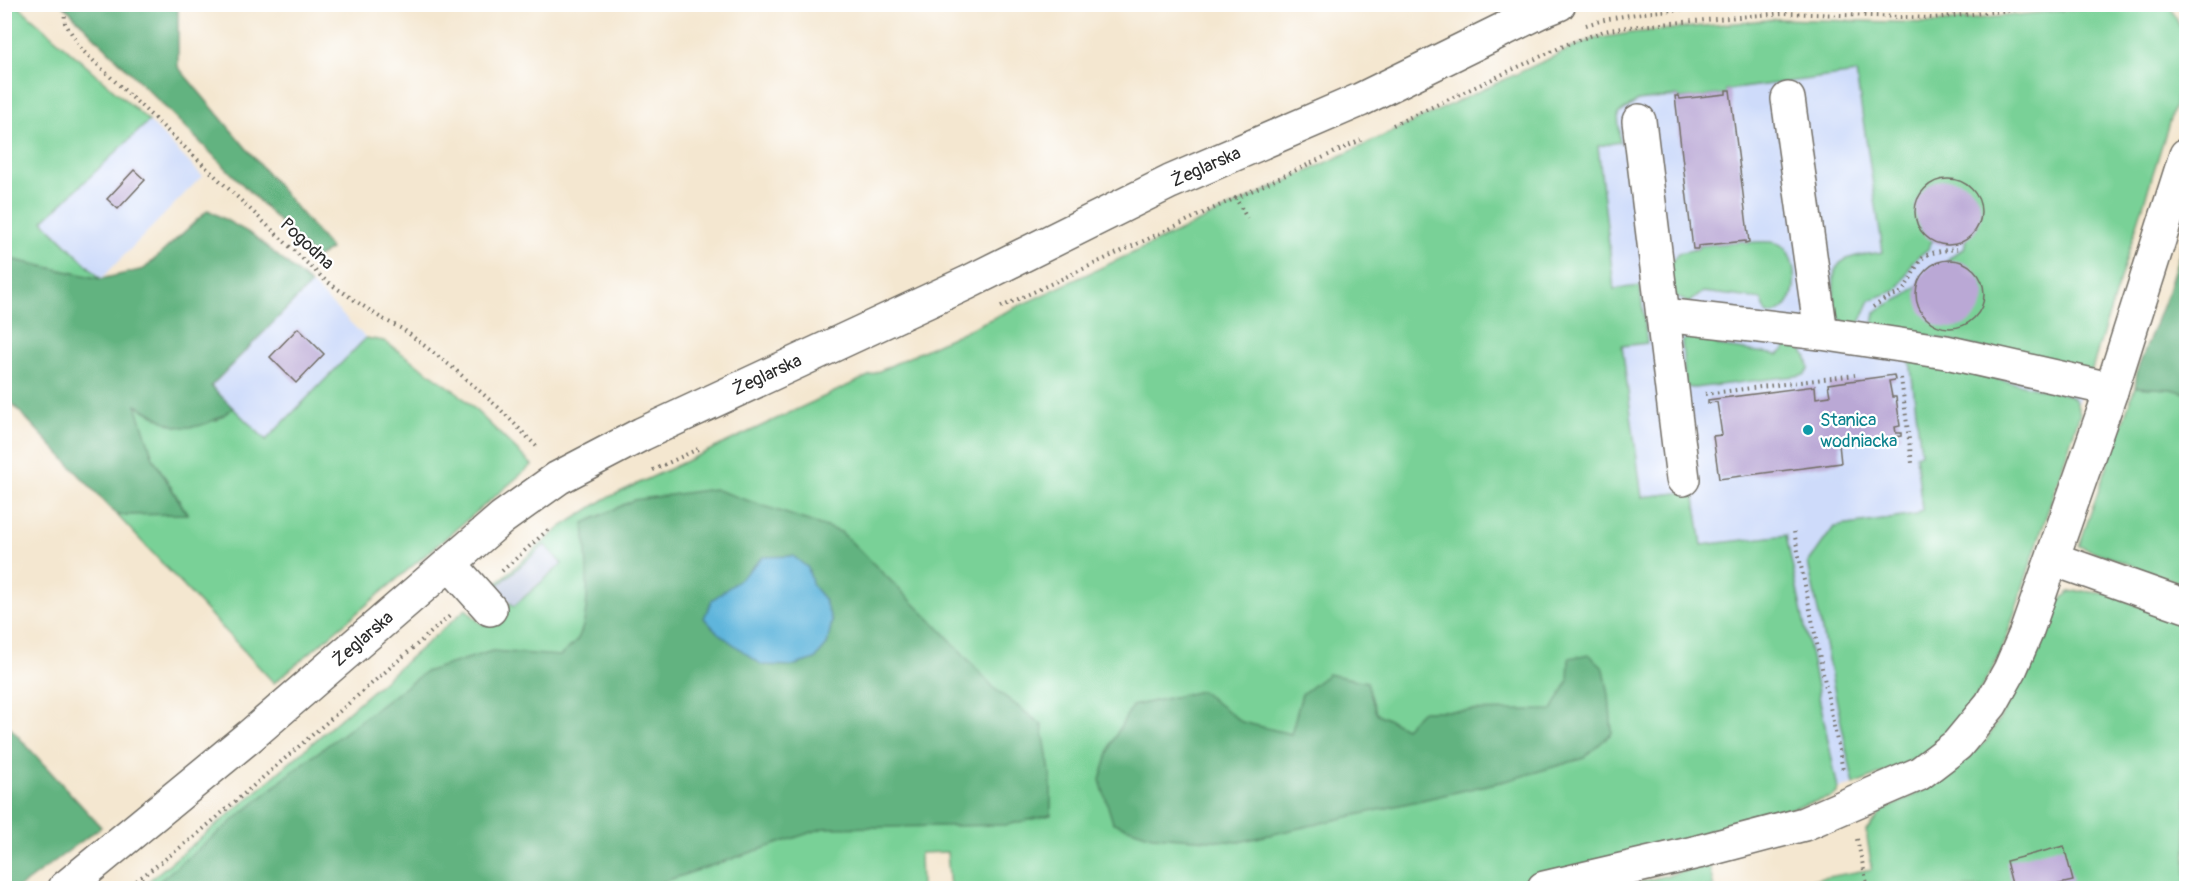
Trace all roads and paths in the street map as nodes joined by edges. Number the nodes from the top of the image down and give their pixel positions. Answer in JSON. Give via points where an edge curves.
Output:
{"nodes":[{"id":1,"x":64,"y":4,"type":"edge"},
{"id":2,"x":1559,"y":4,"type":"edge"},
{"id":3,"x":1753,"y":4,"type":"edge"},
{"id":4,"x":1832,"y":4,"type":"edge"},
{"id":5,"x":1952,"y":4,"type":"edge"},
{"id":6,"x":2075,"y":4,"type":"edge"},
{"id":7,"x":1584,"y":26,"type":"dead end"},
{"id":8,"x":1788,"y":99,"type":"dead end"},
{"id":9,"x":1639,"y":122,"type":"dead end"},
{"id":10,"x":1389,"y":127,"type":"dead end"},
{"id":11,"x":1367,"y":137,"type":"dead end"},
{"id":12,"x":2187,"y":155,"type":"edge"},
{"id":13,"x":2178,"y":208,"type":"edge"},
{"id":14,"x":1957,"y":249,"type":"dead end"},
{"id":15,"x":1869,"y":311,"type":"dead end"},
{"id":16,"x":991,"y":312,"type":"dead end"},
{"id":17,"x":1664,"y":315,"type":"junction"},
{"id":18,"x":1821,"y":333,"type":"junction"},
{"id":19,"x":1897,"y":344,"type":"junction"},
{"id":20,"x":1866,"y":373,"type":"dead end"},
{"id":21,"x":2110,"y":391,"type":"junction"},
{"id":22,"x":1673,"y":398,"type":"junction"},
{"id":23,"x":706,"y":445,"type":"dead end"},
{"id":24,"x":1912,"y":463,"type":"dead end"},
{"id":25,"x":643,"y":475,"type":"dead end"},
{"id":26,"x":561,"y":477,"type":"junction"},
{"id":27,"x":1683,"y":479,"type":"dead end"},
{"id":28,"x":556,"y":523,"type":"dead end"},
{"id":29,"x":1794,"y":532,"type":"dead end"},
{"id":30,"x":2053,"y":559,"type":"junction"},
{"id":31,"x":450,"y":564,"type":"junction"},
{"id":32,"x":483,"y":601,"type":"junction"},
{"id":33,"x":2187,"y":606,"type":"edge"},
{"id":34,"x":1851,"y":805,"type":"junction"},
{"id":35,"x":65,"y":888,"type":"edge"},
{"id":36,"x":127,"y":888,"type":"edge"},
{"id":37,"x":1544,"y":888,"type":"edge"},
{"id":38,"x":1868,"y":888,"type":"edge"}],
"edges":[{"from":1,"to":26,"type":"path","name":"Pogodna","via":[[65,23],[82,50],[326,281],[404,330],[498,407]]},
{"from":2,"to":26,"type":"street","name":"Żeglarska","via":[[1360,100],[1170,182],[968,283],[642,434]]},
{"from":3,"to":7,"type":"path","via":[[1620,18]]},
{"from":4,"to":5,"type":"path"},
{"from":6,"to":10,"type":"path","via":[[1932,18],[1783,13],[1616,29],[1570,43]]},
{"from":8,"to":18,"type":"street"},
{"from":9,"to":17,"type":"street"},
{"from":11,"to":16,"type":"path"},
{"from":12,"to":13,"type":"street"},
{"from":13,"to":21,"type":"street"},
{"from":14,"to":15,"type":"path","via":[[1924,256],[1902,292],[1875,304]]},
{"from":17,"to":18,"type":"street"},
{"from":17,"to":22,"type":"street"},
{"from":18,"to":19,"type":"street"},
{"from":19,"to":21,"type":"street"},
{"from":19,"to":24,"type":"path"},
{"from":20,"to":22,"type":"path"},
{"from":21,"to":30,"type":"street"},
{"from":22,"to":27,"type":"street"},
{"from":23,"to":25,"type":"path"},
{"from":26,"to":31,"type":"street","name":"Żeglarska","via":[[502,518]]},
{"from":28,"to":32,"type":"path"},
{"from":29,"to":34,"type":"path"},
{"from":30,"to":33,"type":"street"},
{"from":30,"to":34,"type":"street","via":[[2010,670],[1991,704],[1957,745],[1919,774]]},
{"from":31,"to":32,"type":"street"},
{"from":31,"to":35,"type":"street","name":"Żeglarska"},
{"from":32,"to":36,"type":"path"},
{"from":34,"to":37,"type":"street","via":[[1804,824]]},
{"from":34,"to":38,"type":"path"}]}
